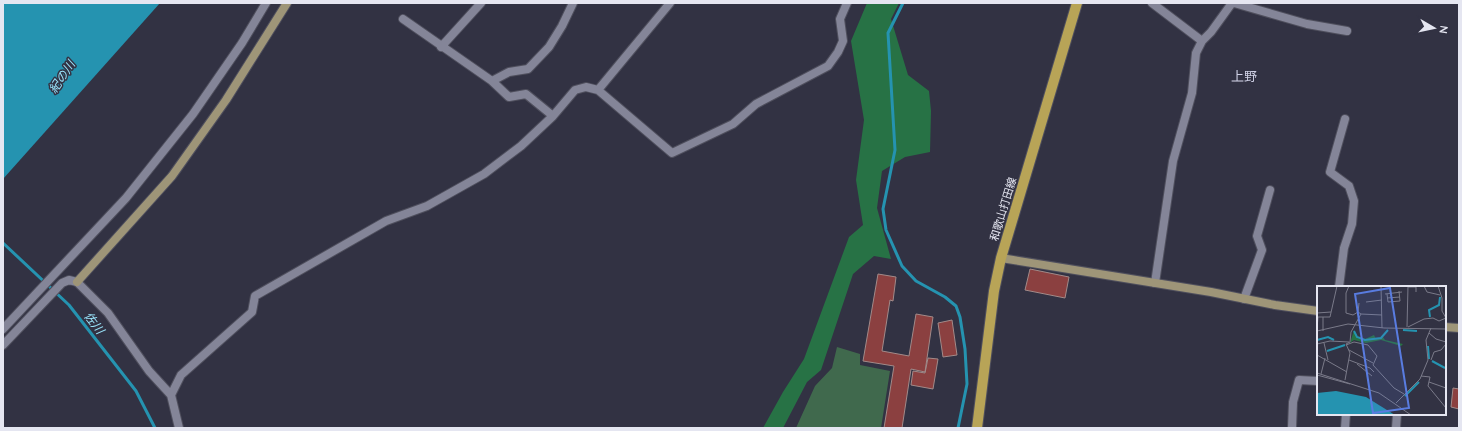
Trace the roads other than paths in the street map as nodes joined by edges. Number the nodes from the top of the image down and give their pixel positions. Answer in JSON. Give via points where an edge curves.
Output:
{"nodes":[{"id":1,"x":266,"y":3,"type":"edge"},
{"id":2,"x":287,"y":3,"type":"edge"},
{"id":3,"x":481,"y":3,"type":"edge"},
{"id":4,"x":573,"y":3,"type":"edge"},
{"id":5,"x":670,"y":3,"type":"edge"},
{"id":6,"x":848,"y":3,"type":"edge"},
{"id":7,"x":1078,"y":3,"type":"edge"},
{"id":8,"x":1152,"y":3,"type":"edge"},
{"id":9,"x":1233,"y":3,"type":"edge"},
{"id":10,"x":403,"y":19,"type":"dead end"},
{"id":11,"x":1347,"y":31,"type":"dead end"},
{"id":12,"x":1202,"y":41,"type":"junction"},
{"id":13,"x":441,"y":47,"type":"junction"},
{"id":14,"x":492,"y":81,"type":"junction"},
{"id":15,"x":598,"y":90,"type":"junction"},
{"id":16,"x":553,"y":116,"type":"junction"},
{"id":17,"x":1345,"y":119,"type":"dead end"},
{"id":18,"x":1270,"y":190,"type":"dead end"},
{"id":19,"x":1001,"y":258,"type":"junction"},
{"id":20,"x":77,"y":282,"type":"junction"},
{"id":21,"x":1155,"y":283,"type":"junction"},
{"id":22,"x":1339,"y":286,"type":"edge"},
{"id":23,"x":1244,"y":299,"type":"junction"},
{"id":24,"x":1317,"y":311,"type":"edge"},
{"id":25,"x":1446,"y":327,"type":"edge"},
{"id":26,"x":1459,"y":328,"type":"edge"},
{"id":27,"x":3,"y":330,"type":"edge"},
{"id":28,"x":3,"y":345,"type":"edge"},
{"id":29,"x":1317,"y":381,"type":"edge"},
{"id":30,"x":171,"y":395,"type":"junction"},
{"id":31,"x":1346,"y":415,"type":"edge"},
{"id":32,"x":1397,"y":415,"type":"edge"},
{"id":33,"x":179,"y":428,"type":"edge"},
{"id":34,"x":977,"y":428,"type":"edge"},
{"id":35,"x":1292,"y":428,"type":"edge"},
{"id":36,"x":1345,"y":428,"type":"edge"},
{"id":37,"x":1396,"y":428,"type":"edge"}],
"edges":[{"from":1,"to":27,"type":"street","via":[[193,114],[126,198]]},
{"from":2,"to":20,"type":"street","via":[[226,100],[172,176]]},
{"from":3,"to":13,"type":"street"},
{"from":4,"to":14,"type":"street","via":[[549,47],[528,69],[508,72]]},
{"from":5,"to":15,"type":"street"},
{"from":6,"to":15,"type":"street","via":[[840,19],[843,41],[828,66],[756,104],[732,124],[672,153]]},
{"from":7,"to":19,"type":"main road","name":"和歌山打田線"},
{"from":8,"to":12,"type":"street"},
{"from":9,"to":11,"type":"street","via":[[1301,22]]},
{"from":9,"to":12,"type":"street"},
{"from":10,"to":13,"type":"street"},
{"from":12,"to":21,"type":"street","via":[[1196,53],[1192,93],[1173,161]]},
{"from":13,"to":14,"type":"street"},
{"from":14,"to":16,"type":"street","via":[[509,97],[526,94]]},
{"from":15,"to":16,"type":"street","via":[[586,87],[575,90]]},
{"from":16,"to":30,"type":"street","via":[[522,146],[484,174],[427,206],[386,221],[255,296],[252,312],[181,375]]},
{"from":17,"to":22,"type":"street","via":[[1330,172],[1349,186],[1354,201]]},
{"from":18,"to":23,"type":"street","via":[[1258,236],[1262,250]]},
{"from":19,"to":21,"type":"street"},
{"from":19,"to":34,"type":"main road","name":"和歌山打田線","via":[[994,291]]},
{"from":20,"to":28,"type":"street","via":[[69,280],[62,283]]},
{"from":20,"to":30,"type":"street","via":[[108,313],[149,371]]},
{"from":21,"to":23,"type":"street"},
{"from":23,"to":24,"type":"street"},
{"from":25,"to":26,"type":"street"},
{"from":29,"to":35,"type":"street","via":[[1298,380],[1293,402]]},
{"from":30,"to":33,"type":"street"},
{"from":31,"to":36,"type":"street"},
{"from":32,"to":37,"type":"street"}]}
